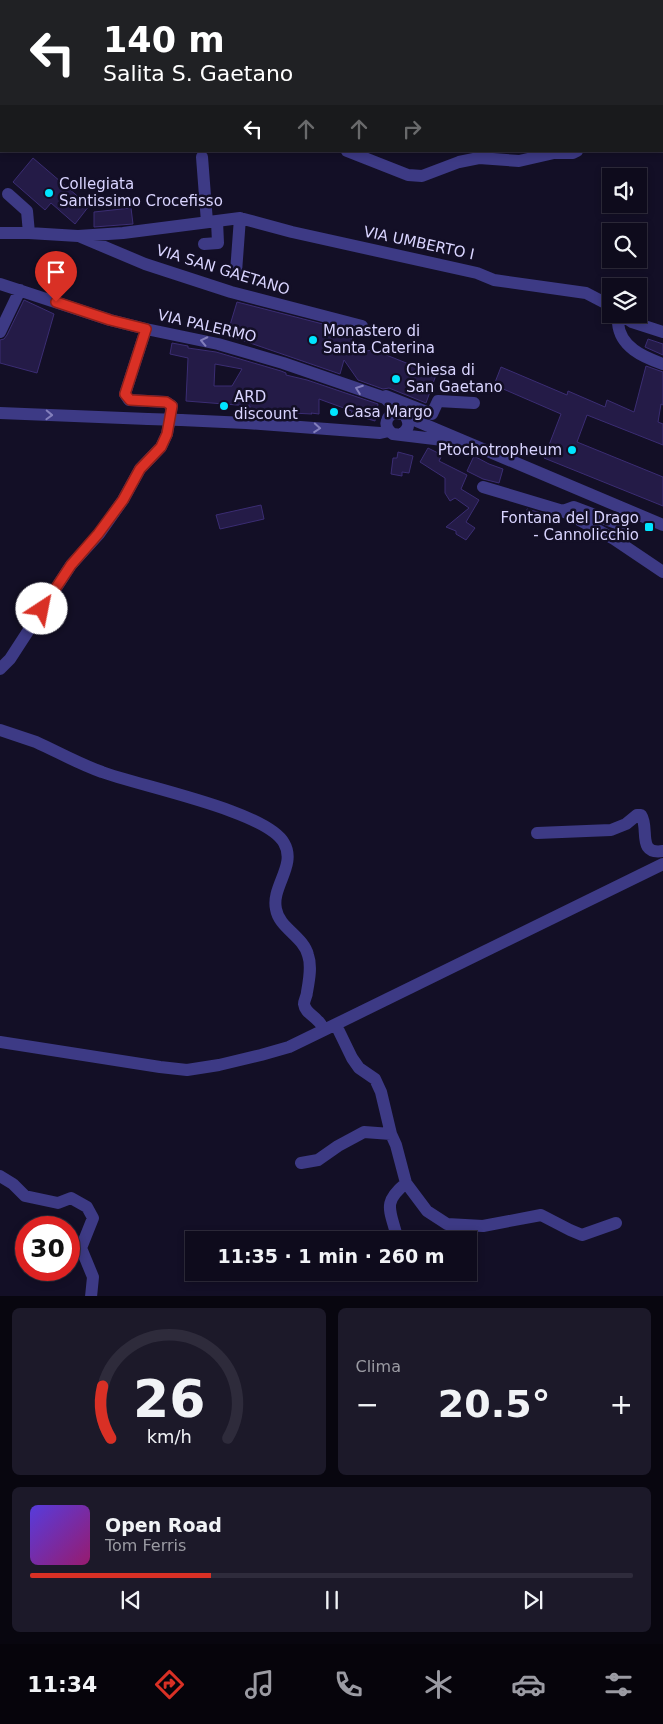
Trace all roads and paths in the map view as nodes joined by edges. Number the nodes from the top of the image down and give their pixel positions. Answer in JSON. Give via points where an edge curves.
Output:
{"nodes":[{"id":1,"x":350,"y":152,"type":"edge"},
{"id":2,"x":554,"y":152,"type":"edge"},
{"id":3,"x":554,"y":152,"type":"edge"},
{"id":4,"x":575,"y":152,"type":"edge"},
{"id":5,"x":202,"y":156,"type":"dead end"},
{"id":6,"x":8,"y":194,"type":"dead end"},
{"id":7,"x":240,"y":218,"type":"junction"},
{"id":8,"x":212,"y":222,"type":"junction"},
{"id":9,"x":0,"y":233,"type":"edge"},
{"id":10,"x":29,"y":233,"type":"junction"},
{"id":11,"x":78,"y":236,"type":"junction"},
{"id":12,"x":204,"y":244,"type":"dead end"},
{"id":13,"x":236,"y":272,"type":"dead end"},
{"id":14,"x":0,"y":284,"type":"edge"},
{"id":15,"x":20,"y":290,"type":"junction"},
{"id":16,"x":602,"y":301,"type":"edge"},
{"id":17,"x":618,"y":323,"type":"edge"},
{"id":18,"x":635,"y":323,"type":"edge"},
{"id":19,"x":362,"y":326,"type":"dead end"},
{"id":20,"x":146,"y":329,"type":"junction"},
{"id":21,"x":0,"y":332,"type":"edge"},
{"id":22,"x":663,"y":332,"type":"edge"},
{"id":23,"x":663,"y":364,"type":"edge"},
{"id":24,"x":384,"y":398,"type":"junction"},
{"id":25,"x":474,"y":403,"type":"dead end"},
{"id":26,"x":0,"y":413,"type":"edge"},
{"id":27,"x":403,"y":415,"type":"junction"},
{"id":28,"x":175,"y":420,"type":"junction"},
{"id":29,"x":395,"y":433,"type":"junction"},
{"id":30,"x":468,"y":443,"type":"junction"},
{"id":31,"x":483,"y":487,"type":"dead end"},
{"id":32,"x":627,"y":510,"type":"junction"},
{"id":33,"x":563,"y":511,"type":"junction"},
{"id":34,"x":663,"y":524,"type":"edge"},
{"id":35,"x":663,"y":572,"type":"edge"},
{"id":36,"x":0,"y":669,"type":"edge"},
{"id":37,"x":0,"y":730,"type":"edge"},
{"id":38,"x":536,"y":833,"type":"dead end"},
{"id":39,"x":663,"y":852,"type":"edge"},
{"id":40,"x":663,"y":864,"type":"edge"},
{"id":41,"x":336,"y":1024,"type":"junction"},
{"id":42,"x":324,"y":1030,"type":"junction"},
{"id":43,"x":0,"y":1042,"type":"edge"},
{"id":44,"x":391,"y":1134,"type":"junction"},
{"id":45,"x":301,"y":1163,"type":"dead end"},
{"id":46,"x":0,"y":1176,"type":"edge"},
{"id":47,"x":406,"y":1183,"type":"junction"},
{"id":48,"x":616,"y":1223,"type":"dead end"},
{"id":49,"x":396,"y":1231,"type":"edge"},
{"id":50,"x":91,"y":1296,"type":"edge"}],
"edges":[{"from":1,"to":2,"type":"street","via":[[408,175],[422,176],[480,158],[520,161]]},
{"from":3,"to":4,"type":"street"},
{"from":5,"to":8,"type":"street"},
{"from":6,"to":10,"type":"street","via":[[27,211]]},
{"from":7,"to":8,"type":"street","name":"VIA UMBERTO I"},
{"from":7,"to":13,"type":"street"},
{"from":7,"to":16,"type":"street","name":"VIA UMBERTO I","via":[[477,272],[494,280],[586,293]]},
{"from":8,"to":11,"type":"street","name":"VIA UMBERTO I"},
{"from":8,"to":12,"type":"street","via":[[218,243]]},
{"from":9,"to":10,"type":"street","name":"VIA UMBERTO I"},
{"from":10,"to":11,"type":"street","name":"VIA UMBERTO I"},
{"from":11,"to":19,"type":"street","name":"VIA SAN GAETANO","via":[[145,264],[231,292]]},
{"from":14,"to":15,"type":"street","name":"VIA PALERMO"},
{"from":15,"to":20,"type":"street","name":"VIA PALERMO"},
{"from":15,"to":21,"type":"street"},
{"from":17,"to":23,"type":"street","via":[[625,342],[642,356]]},
{"from":18,"to":22,"type":"street"},
{"from":24,"to":20,"type":"street","name":"VIA PALERMO","one_way":true,"via":[[238,349]]},
{"from":20,"to":28,"type":"street","via":[[125,394],[130,400],[166,402],[172,406]]},
{"from":24,"to":25,"type":"street","via":[[386,396],[432,414],[438,401]]},
{"from":24,"to":27,"type":"street","name":"VIA PALERMO"},
{"from":26,"to":28,"type":"street","one_way":true,"bridge":true},
{"from":27,"to":29,"type":"street","via":[[408,425],[405,432]]},
{"from":27,"to":29,"type":"street","via":[[394,413],[388,418],[386,425]]},
{"from":27,"to":30,"type":"street"},
{"from":28,"to":29,"type":"street","one_way":true},
{"from":28,"to":36,"type":"street","via":[[161,447],[140,469],[123,500],[71,565],[10,659]]},
{"from":29,"to":30,"type":"street"},
{"from":30,"to":32,"type":"street"},
{"from":31,"to":33,"type":"street"},
{"from":32,"to":33,"type":"street","via":[[621,525],[574,507]]},
{"from":32,"to":34,"type":"street"},
{"from":33,"to":35,"type":"street","via":[[614,539]]},
{"from":37,"to":42,"type":"street","via":[[102,772],[225,809],[274,832],[284,842],[288,854],[275,908],[280,919],[302,942],[308,955],[310,967],[304,1004]]},
{"from":38,"to":39,"type":"street","via":[[611,830],[641,815],[646,844],[650,850]]},
{"from":40,"to":41,"type":"street"},
{"from":41,"to":42,"type":"street"},
{"from":41,"to":44,"type":"street","via":[[352,1058],[359,1068],[375,1079],[382,1092]]},
{"from":42,"to":43,"type":"street","via":[[289,1047],[219,1066],[188,1070]]},
{"from":44,"to":45,"type":"street","via":[[364,1132],[318,1160]]},
{"from":44,"to":47,"type":"street"},
{"from":46,"to":50,"type":"street","via":[[24,1196],[58,1203],[71,1198],[87,1207],[93,1218],[81,1248],[93,1277]]},
{"from":47,"to":48,"type":"street","via":[[427,1211],[447,1224],[483,1226],[541,1215],[582,1235]]},
{"from":47,"to":49,"type":"street","via":[[394,1193],[389,1204]]}]}
